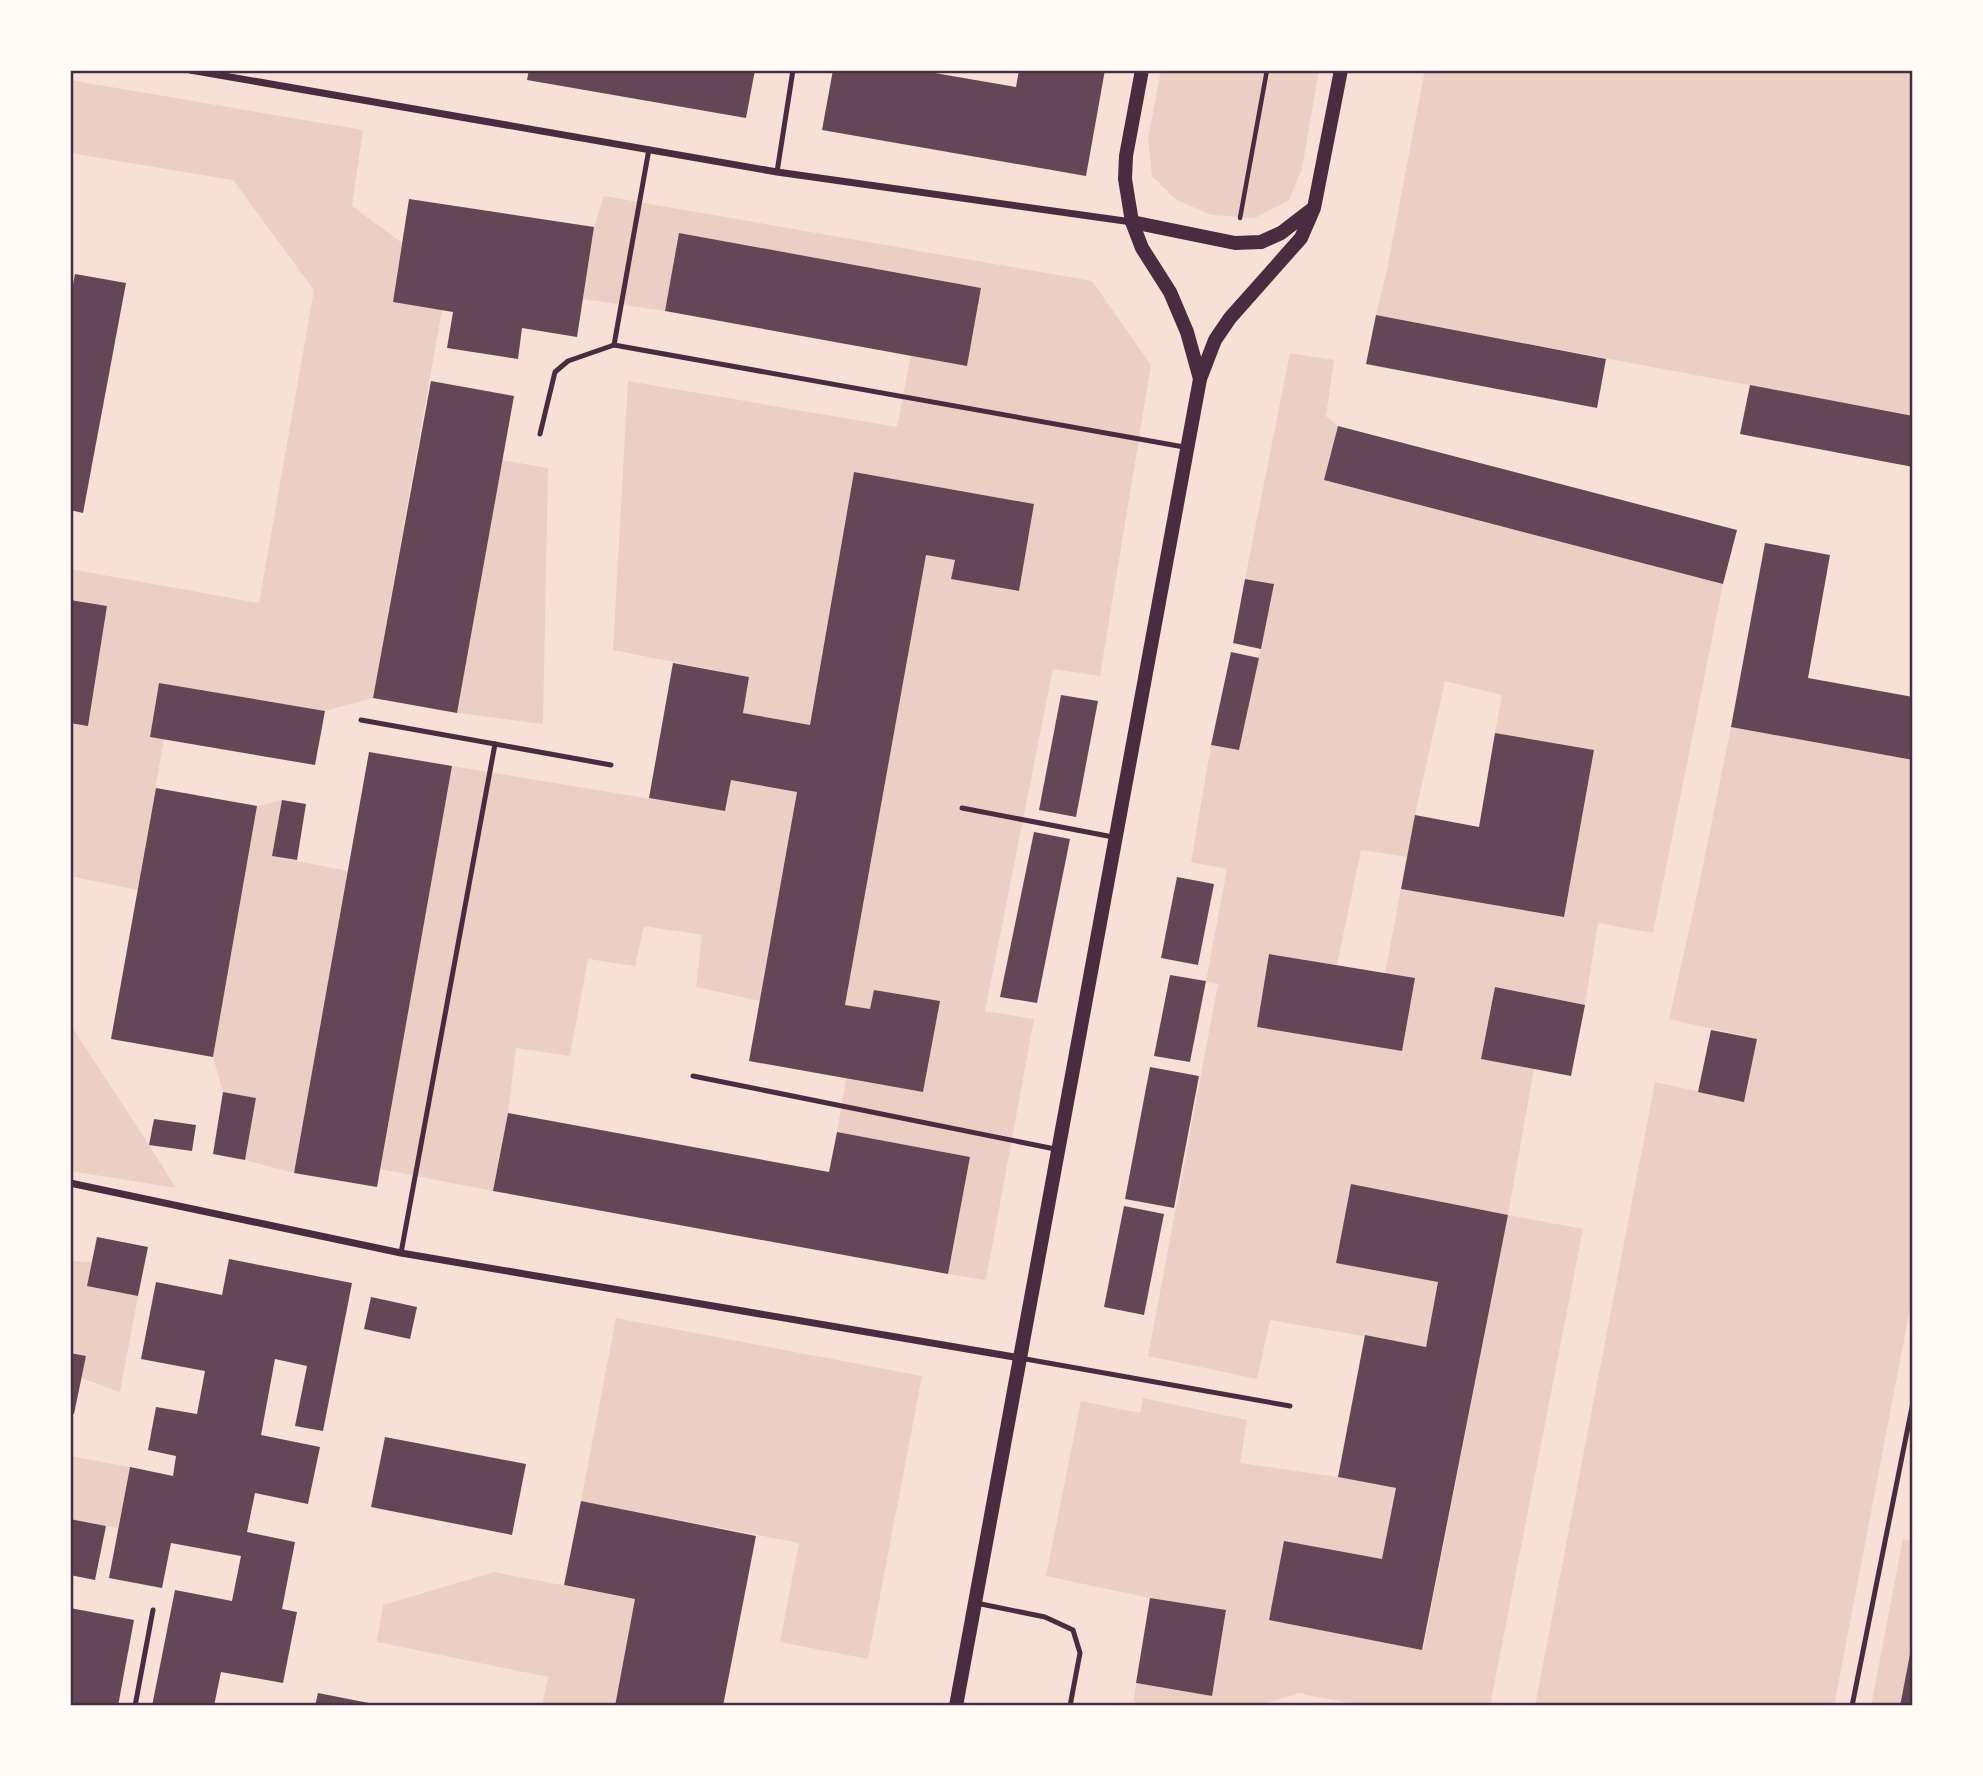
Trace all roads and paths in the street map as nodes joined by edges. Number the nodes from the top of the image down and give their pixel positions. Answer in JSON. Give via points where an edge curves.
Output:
{"nodes":[{"id":1,"x":190,"y":70,"type":"edge"},
{"id":2,"x":793,"y":70,"type":"edge"},
{"id":3,"x":1142,"y":70,"type":"edge"},
{"id":4,"x":1267,"y":70,"type":"edge"},
{"id":5,"x":1341,"y":70,"type":"edge"},
{"id":6,"x":649,"y":149,"type":"junction"},
{"id":7,"x":777,"y":172,"type":"junction"},
{"id":8,"x":1314,"y":208,"type":"junction"},
{"id":9,"x":1132,"y":222,"type":"junction"},
{"id":10,"x":1235,"y":243,"type":"junction"},
{"id":11,"x":614,"y":345,"type":"junction"},
{"id":12,"x":1200,"y":379,"type":"junction"},
{"id":13,"x":540,"y":434,"type":"dead end"},
{"id":14,"x":1188,"y":447,"type":"junction"},
{"id":15,"x":361,"y":720,"type":"dead end"},
{"id":16,"x":495,"y":744,"type":"junction"},
{"id":17,"x":611,"y":765,"type":"dead end"},
{"id":18,"x":962,"y":808,"type":"dead end"},
{"id":19,"x":1116,"y":838,"type":"junction"},
{"id":20,"x":694,"y":1076,"type":"dead end"},
{"id":21,"x":1058,"y":1149,"type":"junction"},
{"id":22,"x":70,"y":1183,"type":"edge"},
{"id":23,"x":401,"y":1253,"type":"junction"},
{"id":24,"x":1020,"y":1358,"type":"junction"},
{"id":25,"x":1913,"y":1402,"type":"edge"},
{"id":26,"x":1290,"y":1406,"type":"dead end"},
{"id":27,"x":975,"y":1603,"type":"junction"},
{"id":28,"x":153,"y":1611,"type":"dead end"},
{"id":29,"x":135,"y":1706,"type":"edge"},
{"id":30,"x":956,"y":1706,"type":"edge"},
{"id":31,"x":1070,"y":1706,"type":"edge"},
{"id":32,"x":1852,"y":1706,"type":"edge"}],
"edges":[{"from":1,"to":6,"type":"street"},
{"from":2,"to":7,"type":"lane"},
{"from":3,"to":9,"type":"main road","via":[[1126,156]]},
{"from":4,"to":10,"type":"path"},
{"from":5,"to":8,"type":"main road"},
{"from":6,"to":7,"type":"street"},
{"from":6,"to":11,"type":"lane"},
{"from":7,"to":9,"type":"street"},
{"from":8,"to":10,"type":"main road","via":[[1261,242]]},
{"from":8,"to":12,"type":"main road","via":[[1301,239],[1215,340]]},
{"from":9,"to":10,"type":"main road"},
{"from":9,"to":12,"type":"main road","via":[[1142,248],[1170,292]]},
{"from":11,"to":13,"type":"lane","via":[[568,361],[555,372]]},
{"from":11,"to":14,"type":"lane"},
{"from":12,"to":14,"type":"main road"},
{"from":14,"to":19,"type":"main road"},
{"from":15,"to":16,"type":"lane"},
{"from":16,"to":17,"type":"lane"},
{"from":16,"to":23,"type":"lane"},
{"from":18,"to":19,"type":"lane"},
{"from":19,"to":21,"type":"main road"},
{"from":20,"to":21,"type":"lane"},
{"from":21,"to":24,"type":"main road"},
{"from":22,"to":23,"type":"street"},
{"from":23,"to":24,"type":"street"},
{"from":24,"to":26,"type":"lane"},
{"from":24,"to":27,"type":"main road"},
{"from":25,"to":32,"type":"lane"},
{"from":27,"to":30,"type":"main road"},
{"from":27,"to":31,"type":"lane","via":[[1045,1617],[1073,1630],[1080,1653]]},
{"from":28,"to":29,"type":"lane"}]}
